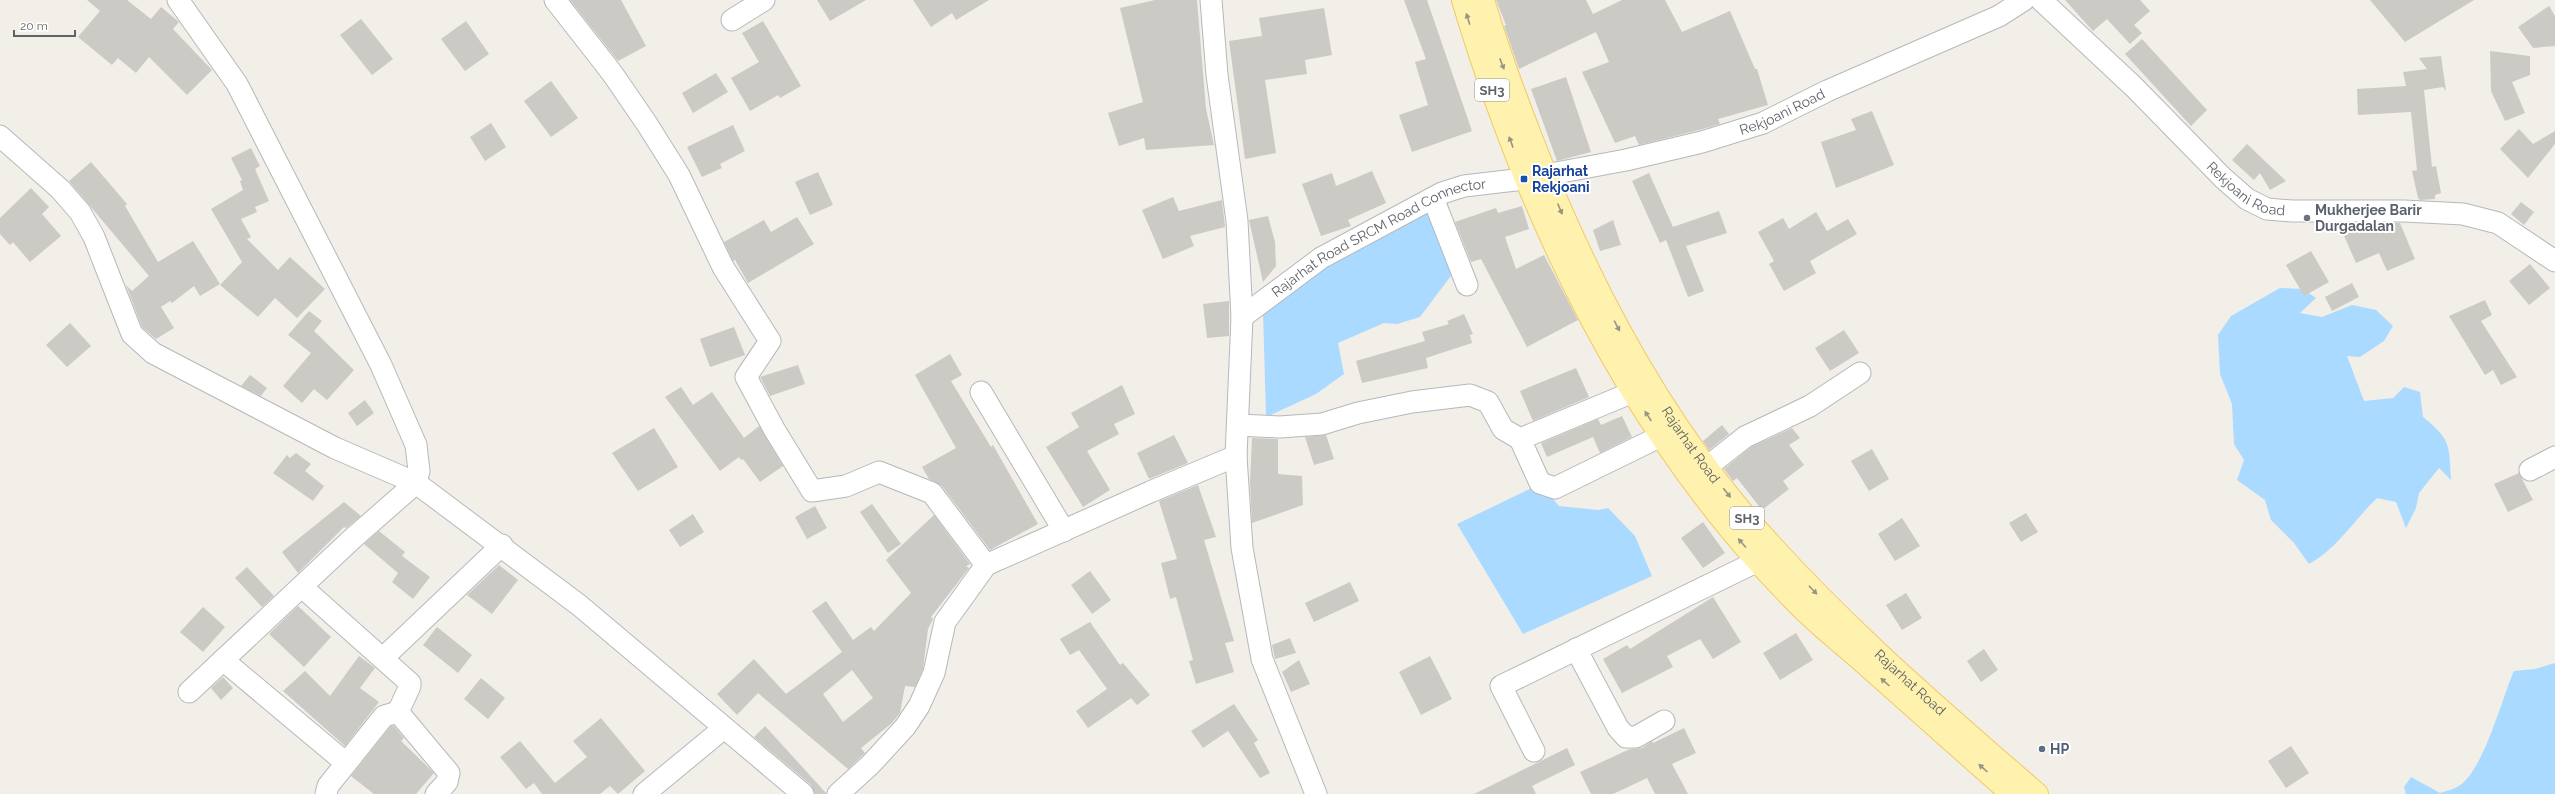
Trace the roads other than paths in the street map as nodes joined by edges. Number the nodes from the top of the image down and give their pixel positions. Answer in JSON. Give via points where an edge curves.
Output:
{"nodes":[{"id":1,"x":178,"y":0,"type":"edge"},
{"id":2,"x":555,"y":0,"type":"edge"},
{"id":3,"x":764,"y":0,"type":"edge"},
{"id":4,"x":1463,"y":0,"type":"edge"},
{"id":5,"x":1483,"y":0,"type":"edge"},
{"id":6,"x":2024,"y":0,"type":"edge"},
{"id":7,"x":2042,"y":0,"type":"edge"},
{"id":8,"x":1216,"y":2,"type":"edge"},
{"id":9,"x":732,"y":20,"type":"dead end"},
{"id":10,"x":0,"y":136,"type":"edge"},
{"id":11,"x":1545,"y":173,"type":"junction"},
{"id":12,"x":1524,"y":179,"type":"junction"},
{"id":13,"x":1433,"y":198,"type":"junction"},
{"id":14,"x":2555,"y":261,"type":"edge"},
{"id":15,"x":1467,"y":285,"type":"dead end"},
{"id":16,"x":1242,"y":317,"type":"junction"},
{"id":17,"x":1860,"y":373,"type":"dead end"},
{"id":18,"x":981,"y":392,"type":"dead end"},
{"id":19,"x":1633,"y":392,"type":"junction"},
{"id":20,"x":1238,"y":425,"type":"junction"},
{"id":21,"x":1661,"y":436,"type":"junction"},
{"id":22,"x":1520,"y":439,"type":"junction"},
{"id":23,"x":1236,"y":456,"type":"junction"},
{"id":24,"x":2555,"y":457,"type":"edge"},
{"id":25,"x":1707,"y":467,"type":"junction"},
{"id":26,"x":2530,"y":470,"type":"dead end"},
{"id":27,"x":416,"y":483,"type":"junction"},
{"id":28,"x":1064,"y":531,"type":"junction"},
{"id":29,"x":502,"y":545,"type":"junction"},
{"id":30,"x":1758,"y":560,"type":"junction"},
{"id":31,"x":986,"y":565,"type":"junction"},
{"id":32,"x":302,"y":587,"type":"junction"},
{"id":33,"x":1576,"y":649,"type":"junction"},
{"id":34,"x":383,"y":658,"type":"junction"},
{"id":35,"x":223,"y":660,"type":"junction"},
{"id":36,"x":188,"y":692,"type":"dead end"},
{"id":37,"x":398,"y":712,"type":"junction"},
{"id":38,"x":1664,"y":721,"type":"dead end"},
{"id":39,"x":724,"y":728,"type":"junction"},
{"id":40,"x":1534,"y":751,"type":"dead end"},
{"id":41,"x":346,"y":763,"type":"junction"},
{"id":42,"x":326,"y":794,"type":"edge"},
{"id":43,"x":436,"y":794,"type":"edge"},
{"id":44,"x":644,"y":794,"type":"edge"},
{"id":45,"x":803,"y":794,"type":"edge"},
{"id":46,"x":838,"y":794,"type":"edge"},
{"id":47,"x":1316,"y":794,"type":"edge"},
{"id":48,"x":2012,"y":794,"type":"edge"},
{"id":49,"x":2037,"y":794,"type":"edge"}],
"edges":[{"from":1,"to":27,"type":"street","via":[[237,84],[381,365],[416,445],[419,471]]},
{"from":2,"to":31,"type":"street","via":[[612,73],[647,124],[679,175],[723,267],[770,341],[746,377],[812,491],[846,486],[878,472],[932,493]]},
{"from":3,"to":9,"type":"street"},
{"from":12,"to":4,"type":"main road","name":"Rajarhat Road","number":"SH3","one_way":true,"via":[[1478,51]]},
{"from":5,"to":11,"type":"main road","name":"Rajarhat Road","number":"SH3","one_way":true,"via":[[1498,52]]},
{"from":6,"to":11,"type":"street","name":"Rekjoani Road","via":[[1999,16],[1827,91],[1763,123],[1702,142],[1641,156]]},
{"from":7,"to":14,"type":"street","name":"Rekjoani Road","via":[[2247,199],[2267,208],[2292,211],[2463,214],[2498,223]]},
{"from":8,"to":16,"type":"street","via":[[1217,76],[1237,221]]},
{"from":10,"to":27,"type":"street","via":[[60,189],[80,212],[94,237],[132,334],[153,353],[335,448]]},
{"from":11,"to":12,"type":"street","name":"Rekjoani Road"},
{"from":11,"to":25,"type":"main road","name":"Rajarhat Road","number":"SH3","one_way":true,"via":[[1575,243],[1632,354]]},
{"from":12,"to":13,"type":"street","name":"Rajarhat Road SRCM Road Connector","via":[[1464,186]]},
{"from":12,"to":19,"type":"main road","name":"Rajarhat Road","number":"SH3","via":[[1589,314]]},
{"from":13,"to":15,"type":"street"},
{"from":13,"to":16,"type":"street","name":"Rajarhat Road SRCM Road Connector","via":[[1321,258]]},
{"from":16,"to":20,"type":"street"},
{"from":17,"to":25,"type":"street","via":[[1810,406],[1746,437]]},
{"from":18,"to":28,"type":"street"},
{"from":21,"to":19,"type":"main road","name":"Rajarhat Road","number":"SH3","one_way":true},
{"from":19,"to":22,"type":"street"},
{"from":20,"to":22,"type":"street","via":[[1280,427],[1322,424],[1389,407],[1470,395],[1488,402],[1503,429]]},
{"from":20,"to":23,"type":"street"},
{"from":21,"to":22,"type":"street","via":[[1556,488],[1540,483]]},
{"from":30,"to":21,"type":"main road","name":"Rajarhat Road","number":"SH3","one_way":true},
{"from":23,"to":28,"type":"street"},
{"from":23,"to":47,"type":"street","via":[[1242,548],[1262,659]]},
{"from":24,"to":26,"type":"street"},
{"from":25,"to":49,"type":"main road","name":"Rajarhat Road","number":"SH3","one_way":true,"via":[[1739,508],[1819,597],[1864,641]]},
{"from":27,"to":29,"type":"street"},
{"from":27,"to":32,"type":"street"},
{"from":28,"to":31,"type":"street"},
{"from":29,"to":34,"type":"street"},
{"from":29,"to":39,"type":"street","via":[[579,605]]},
{"from":30,"to":33,"type":"street"},
{"from":48,"to":30,"type":"main road","name":"Rajarhat Road","number":"SH3","one_way":true,"via":[[1802,607]]},
{"from":31,"to":46,"type":"street","via":[[945,622],[934,673],[919,706],[905,727],[870,765]]},
{"from":32,"to":34,"type":"street"},
{"from":32,"to":35,"type":"street"},
{"from":33,"to":38,"type":"street","via":[[1618,728],[1626,736],[1636,737]]},
{"from":33,"to":40,"type":"street","via":[[1501,686]]},
{"from":34,"to":37,"type":"street","via":[[410,683]]},
{"from":35,"to":36,"type":"street"},
{"from":35,"to":41,"type":"street"},
{"from":37,"to":41,"type":"street","via":[[384,716]]},
{"from":37,"to":43,"type":"street","via":[[449,772],[446,782]]},
{"from":39,"to":44,"type":"street"},
{"from":39,"to":45,"type":"street"},
{"from":41,"to":42,"type":"street","via":[[328,786]]}]}
